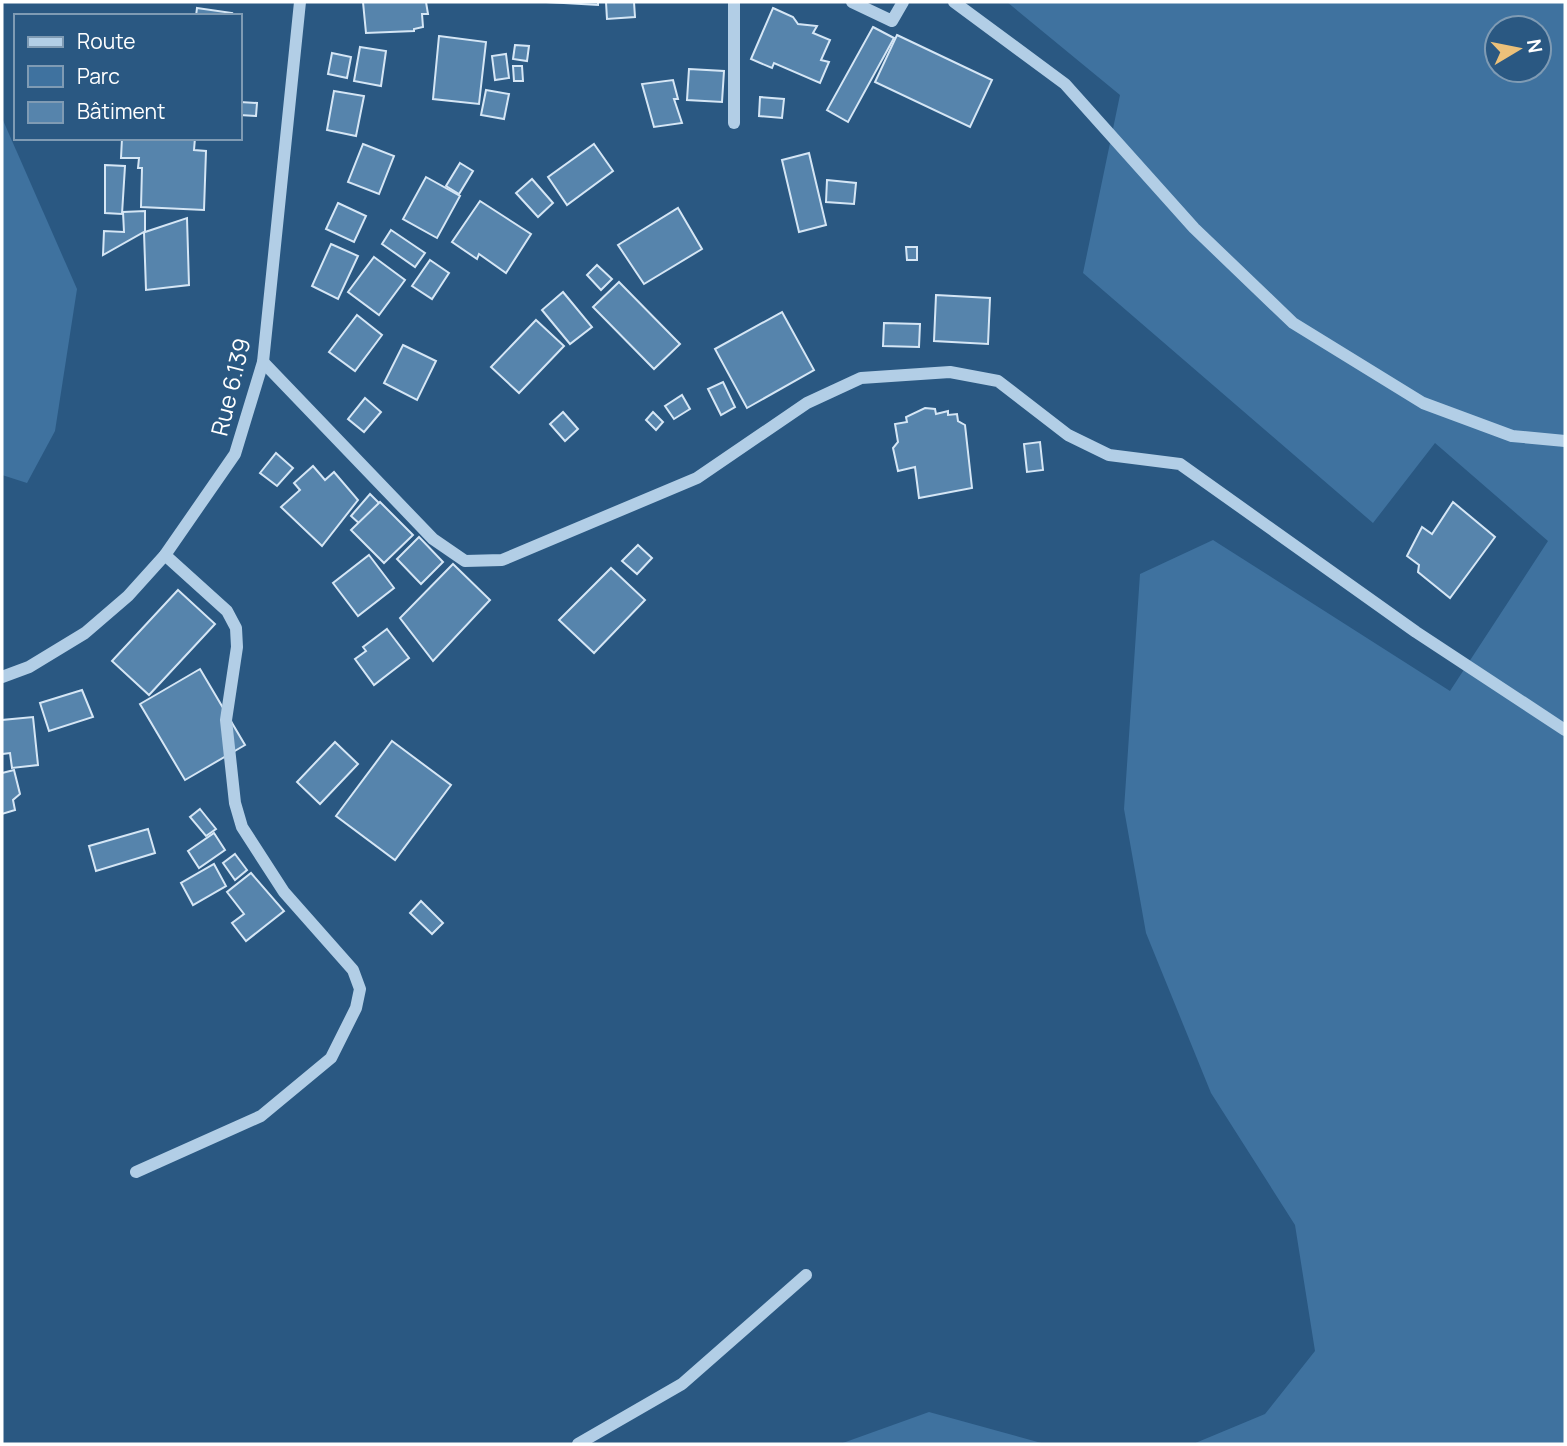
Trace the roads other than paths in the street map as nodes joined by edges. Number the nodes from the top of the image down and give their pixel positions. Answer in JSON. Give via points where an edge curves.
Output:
{"nodes":[{"id":1,"x":300,"y":2,"type":"edge"},
{"id":2,"x":734,"y":2,"type":"edge"},
{"id":3,"x":852,"y":2,"type":"edge"},
{"id":4,"x":903,"y":2,"type":"edge"},
{"id":5,"x":954,"y":2,"type":"edge"},
{"id":6,"x":734,"y":123,"type":"dead end"},
{"id":7,"x":263,"y":362,"type":"junction"},
{"id":8,"x":1565,"y":441,"type":"edge"},
{"id":9,"x":165,"y":555,"type":"junction"},
{"id":10,"x":2,"y":677,"type":"edge"},
{"id":11,"x":1565,"y":730,"type":"edge"},
{"id":12,"x":136,"y":1172,"type":"dead end"},
{"id":13,"x":806,"y":1275,"type":"dead end"},
{"id":14,"x":578,"y":1444,"type":"edge"}],
"edges":[{"from":1,"to":7,"type":"street","name":"Rue 6.139"},
{"from":2,"to":6,"type":"street"},
{"from":3,"to":4,"type":"street","via":[[892,21]]},
{"from":5,"to":8,"type":"street","via":[[1065,84],[1194,228],[1293,323],[1423,403],[1513,436]]},
{"from":7,"to":9,"type":"street","name":"Rue 6.139","via":[[235,454]]},
{"from":7,"to":11,"type":"street","via":[[415,522],[465,561],[502,560],[697,478],[807,402],[860,379],[950,372],[998,381],[1068,435],[1110,455],[1180,464],[1416,632]]},
{"from":9,"to":10,"type":"street","name":"Rue 6.139","via":[[85,634],[29,667]]},
{"from":9,"to":12,"type":"street","via":[[227,611],[236,628],[226,720],[242,827],[284,892],[353,970],[360,989],[356,1008],[331,1058],[261,1116]]},
{"from":13,"to":14,"type":"street","via":[[682,1384]]}]}
